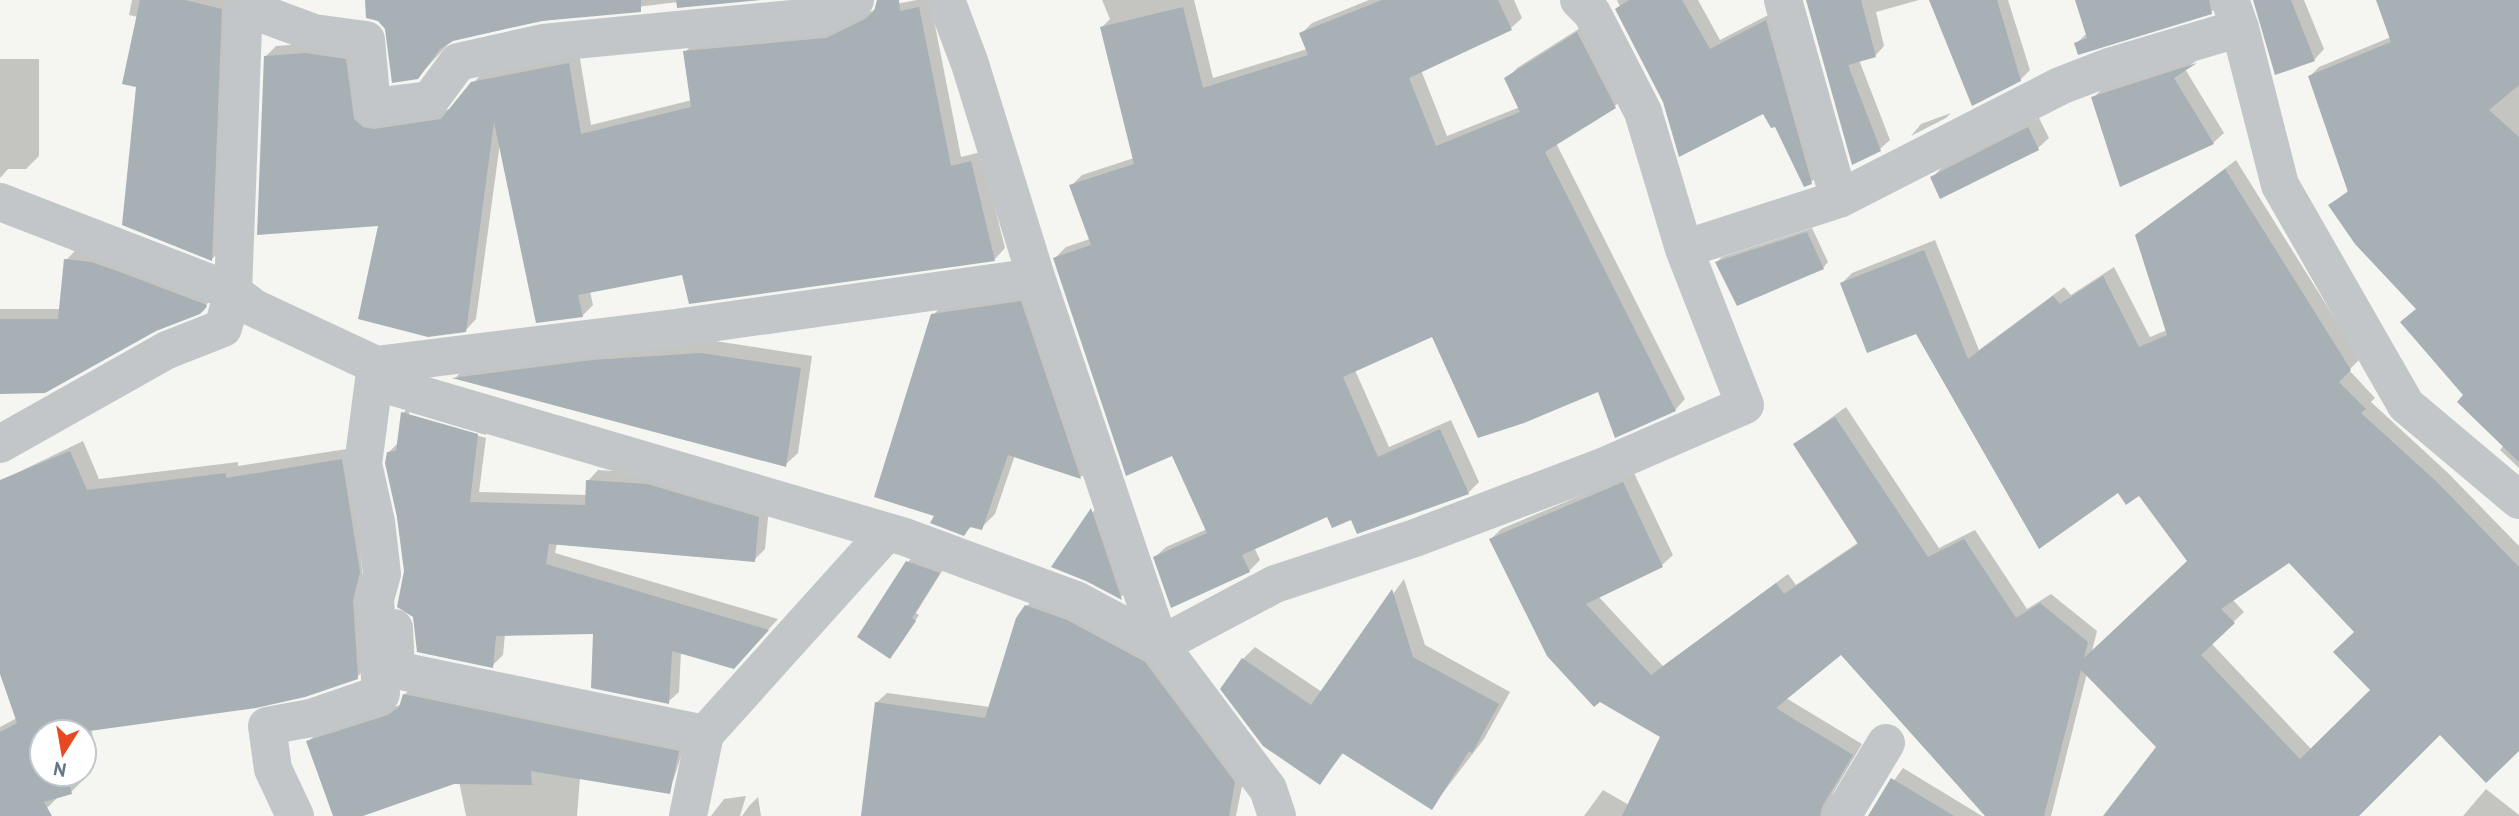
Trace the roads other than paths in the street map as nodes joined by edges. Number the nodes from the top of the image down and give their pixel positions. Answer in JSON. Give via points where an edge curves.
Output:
{"nodes":[{"id":1,"x":855,"y":0,"type":"edge"},
{"id":2,"x":946,"y":0,"type":"edge"},
{"id":3,"x":1579,"y":0,"type":"edge"},
{"id":4,"x":1783,"y":0,"type":"edge"},
{"id":5,"x":244,"y":3,"type":"edge"},
{"id":6,"x":2235,"y":14,"type":"edge"},
{"id":7,"x":1839,"y":199,"type":"junction"},
{"id":8,"x":0,"y":202,"type":"edge"},
{"id":9,"x":1684,"y":249,"type":"junction"},
{"id":10,"x":1036,"y":277,"type":"junction"},
{"id":11,"x":233,"y":292,"type":"junction"},
{"id":12,"x":378,"y":374,"type":"junction"},
{"id":13,"x":0,"y":444,"type":"edge"},
{"id":14,"x":2519,"y":500,"type":"edge"},
{"id":15,"x":887,"y":532,"type":"junction"},
{"id":16,"x":1160,"y":645,"type":"junction"},
{"id":17,"x":705,"y":734,"type":"junction"},
{"id":18,"x":1886,"y":743,"type":"dead end"},
{"id":19,"x":295,"y":816,"type":"edge"},
{"id":20,"x":688,"y":816,"type":"edge"},
{"id":21,"x":1277,"y":816,"type":"edge"},
{"id":22,"x":1842,"y":816,"type":"edge"}],
"edges":[{"from":1,"to":5,"type":"street","via":[[824,16],[543,43],[458,62],[430,100],[372,107],[366,40],[314,33]]},
{"from":2,"to":10,"type":"street"},
{"from":3,"to":9,"type":"street","via":[[1592,13],[1643,112]]},
{"from":4,"to":7,"type":"street"},
{"from":5,"to":11,"type":"street"},
{"from":6,"to":7,"type":"street","via":[[2060,86]]},
{"from":6,"to":14,"type":"street","via":[[2280,185],[2406,405]]},
{"from":7,"to":9,"type":"street"},
{"from":8,"to":11,"type":"street"},
{"from":9,"to":16,"type":"street","via":[[1745,405],[1593,471],[1415,538],[1275,584]]},
{"from":10,"to":12,"type":"street"},
{"from":10,"to":16,"type":"street"},
{"from":11,"to":12,"type":"street"},
{"from":11,"to":13,"type":"street","via":[[223,328],[167,350]]},
{"from":12,"to":15,"type":"street"},
{"from":12,"to":17,"type":"street","via":[[396,670]]},
{"from":12,"to":19,"type":"street","via":[[363,464],[382,574],[375,600],[381,694],[311,718],[267,726],[272,769]]},
{"from":15,"to":16,"type":"street","via":[[1076,600]]},
{"from":15,"to":17,"type":"street"},
{"from":16,"to":21,"type":"street","via":[[1268,789]]},
{"from":17,"to":20,"type":"street"},
{"from":18,"to":22,"type":"street"}]}
